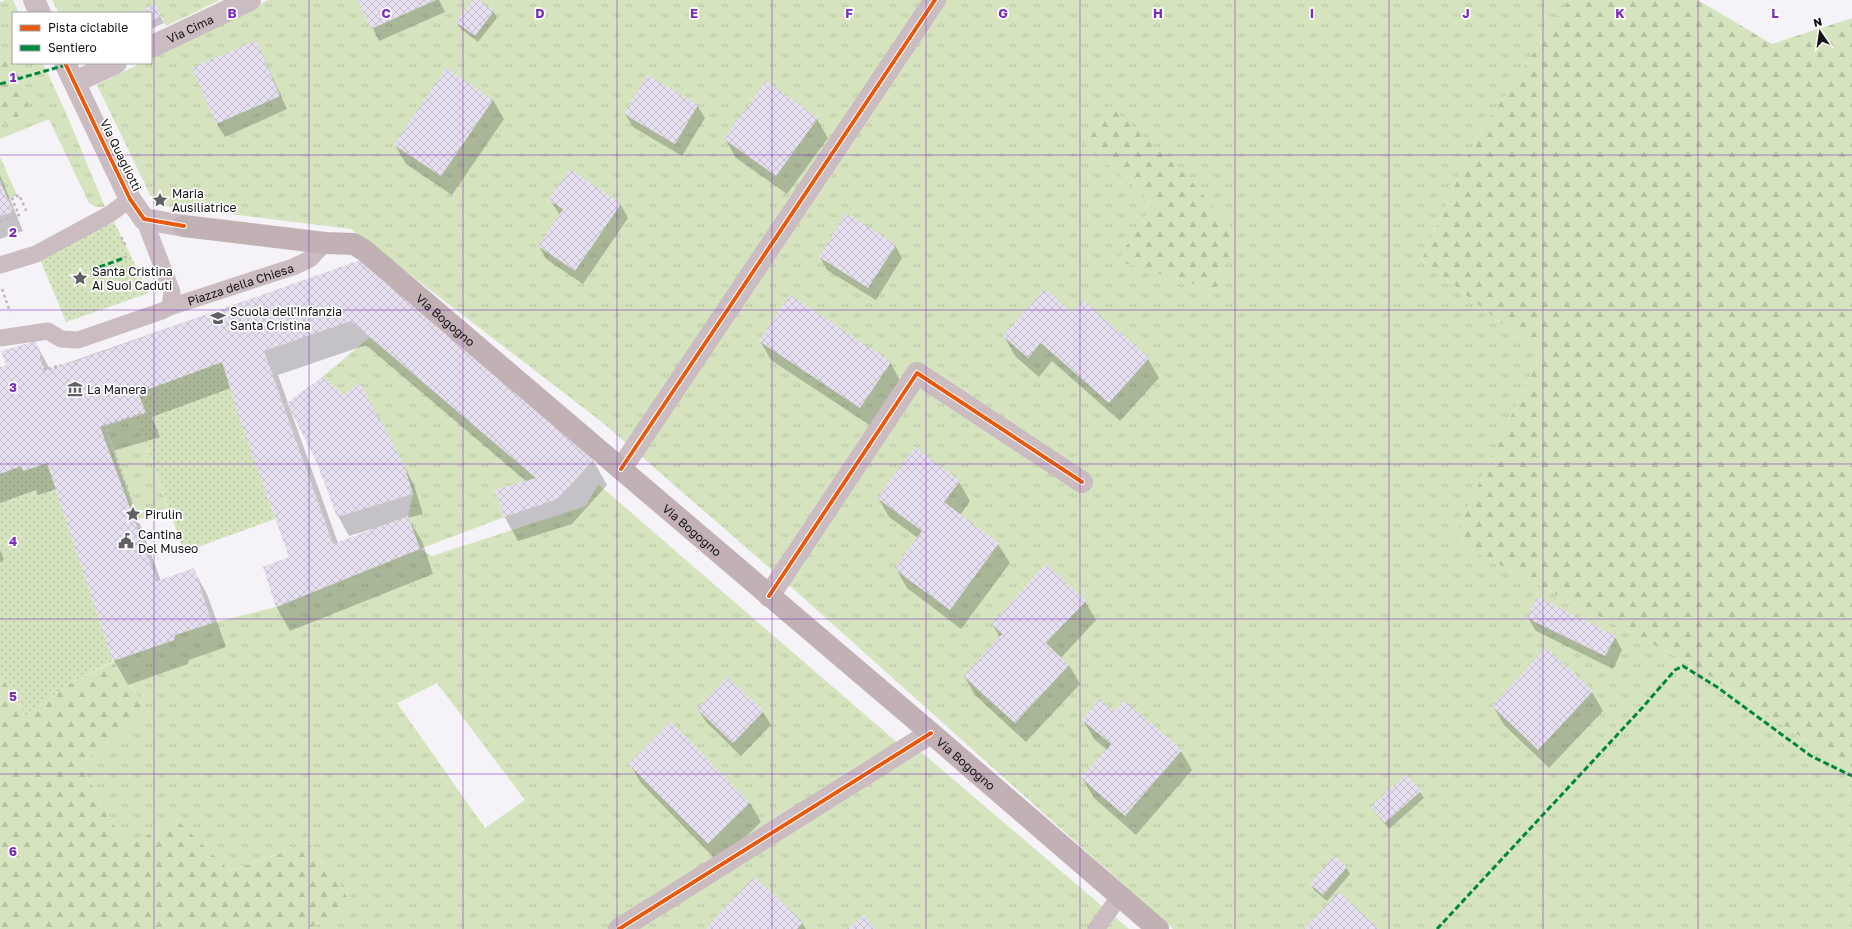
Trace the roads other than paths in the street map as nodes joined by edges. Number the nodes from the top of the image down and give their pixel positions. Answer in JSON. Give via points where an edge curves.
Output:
{"nodes":[{"id":1,"x":34,"y":0,"type":"edge"},
{"id":2,"x":250,"y":0,"type":"edge"},
{"id":3,"x":935,"y":0,"type":"edge"},
{"id":4,"x":40,"y":12,"type":"edge"},
{"id":5,"x":152,"y":47,"type":"edge"},
{"id":6,"x":66,"y":64,"type":"edge"},
{"id":7,"x":114,"y":64,"type":"edge"},
{"id":8,"x":75,"y":82,"type":"junction"},
{"id":9,"x":130,"y":199,"type":"junction"},
{"id":10,"x":144,"y":219,"type":"junction"},
{"id":11,"x":184,"y":226,"type":"joint"},
{"id":12,"x":325,"y":243,"type":"junction"},
{"id":13,"x":0,"y":265,"type":"edge"},
{"id":14,"x":170,"y":307,"type":"junction"},
{"id":15,"x":0,"y":338,"type":"edge"},
{"id":16,"x":621,"y":469,"type":"junction"},
{"id":17,"x":1082,"y":482,"type":"dead end"},
{"id":18,"x":769,"y":596,"type":"junction"},
{"id":19,"x":931,"y":733,"type":"junction"},
{"id":20,"x":1120,"y":896,"type":"junction"},
{"id":21,"x":619,"y":929,"type":"edge"},
{"id":22,"x":1096,"y":929,"type":"edge"},
{"id":23,"x":1158,"y":929,"type":"edge"}],
"edges":[{"from":1,"to":4,"type":"street"},
{"from":2,"to":5,"type":"street","name":"Via Cima"},
{"from":3,"to":16,"type":"street"},
{"from":6,"to":8,"type":"street","name":"Via Quagliotti"},
{"from":7,"to":8,"type":"street"},
{"from":8,"to":9,"type":"street","name":"Via Quagliotti"},
{"from":9,"to":10,"type":"street","name":"Via Quagliotti"},
{"from":9,"to":13,"type":"lane","via":[[110,214],[36,254]]},
{"from":10,"to":11,"type":"street"},
{"from":10,"to":14,"type":"lane","name":"Piazza della Chiesa","via":[[172,292]]},
{"from":11,"to":12,"type":"main road","name":"Via Bogogno"},
{"from":12,"to":14,"type":"lane","name":"Piazza della Chiesa","via":[[310,259],[293,267]]},
{"from":12,"to":16,"type":"main road","name":"Via Bogogno","via":[[354,244],[365,251]]},
{"from":14,"to":15,"type":"lane","name":"Piazza della Chiesa","via":[[78,340],[61,340],[48,331]]},
{"from":16,"to":18,"type":"main road","name":"Via Bogogno"},
{"from":17,"to":18,"type":"street","via":[[917,373]]},
{"from":18,"to":19,"type":"main road","name":"Via Bogogno"},
{"from":19,"to":20,"type":"main road","name":"Via Bogogno"},
{"from":19,"to":21,"type":"street"},
{"from":20,"to":22,"type":"lane"},
{"from":20,"to":23,"type":"main road","name":"Via Bogogno"}]}
